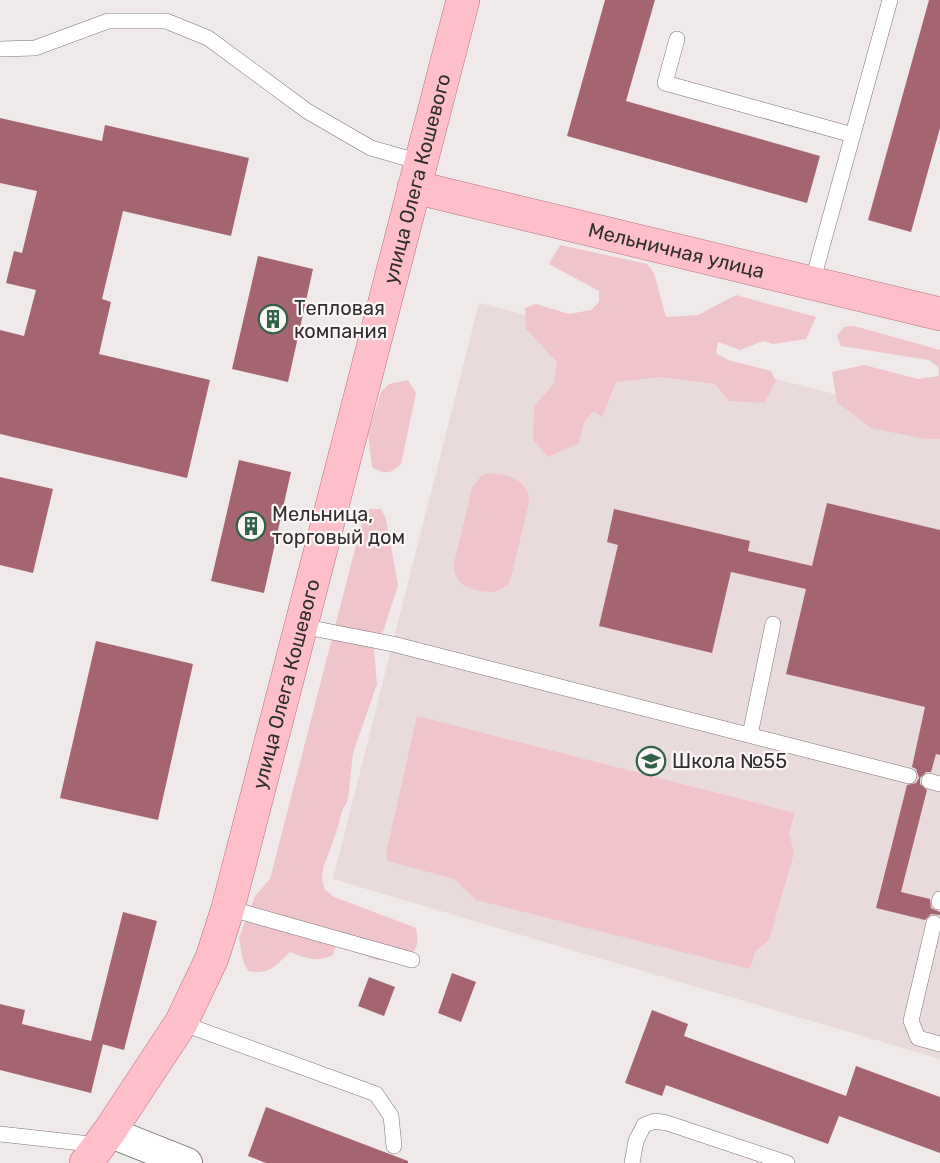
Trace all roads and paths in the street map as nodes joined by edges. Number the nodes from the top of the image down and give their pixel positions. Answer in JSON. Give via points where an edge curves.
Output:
{"nodes":[{"id":1,"x":463,"y":0,"type":"edge"},
{"id":2,"x":890,"y":0,"type":"edge"},
{"id":3,"x":677,"y":39,"type":"dead end"},
{"id":4,"x":0,"y":50,"type":"edge"},
{"id":5,"x":853,"y":135,"type":"junction"},
{"id":6,"x":417,"y":174,"type":"junction"},
{"id":7,"x":812,"y":283,"type":"junction"},
{"id":8,"x":940,"y":314,"type":"edge"},
{"id":9,"x":773,"y":624,"type":"dead end"},
{"id":10,"x":302,"y":626,"type":"junction"},
{"id":11,"x":750,"y":735,"type":"junction"},
{"id":12,"x":909,"y":776,"type":"dead end"},
{"id":13,"x":228,"y":908,"type":"junction"},
{"id":14,"x":934,"y":923,"type":"dead end"},
{"id":15,"x":412,"y":960,"type":"dead end"},
{"id":16,"x":181,"y":1023,"type":"junction"},
{"id":17,"x":940,"y":1044,"type":"edge"},
{"id":18,"x":0,"y":1134,"type":"edge"},
{"id":19,"x":394,"y":1146,"type":"dead end"},
{"id":20,"x":98,"y":1147,"type":"edge"},
{"id":21,"x":187,"y":1163,"type":"edge"},
{"id":22,"x":632,"y":1163,"type":"edge"},
{"id":23,"x":787,"y":1163,"type":"edge"}],
"edges":[{"from":1,"to":6,"type":"main road","name":"улица Олега Кошевого"},
{"from":2,"to":5,"type":"lane"},
{"from":3,"to":5,"type":"lane","via":[[665,82]]},
{"from":4,"to":6,"type":"lane","via":[[35,48],[108,21],[166,21],[208,38],[307,111]]},
{"from":5,"to":7,"type":"lane"},
{"from":6,"to":7,"type":"main road","name":"Мельничная улица"},
{"from":6,"to":10,"type":"main road","name":"улица Олега Кошевого"},
{"from":7,"to":8,"type":"main road","name":"Мельничная улица"},
{"from":9,"to":11,"type":"lane"},
{"from":10,"to":11,"type":"lane","via":[[393,644]]},
{"from":10,"to":13,"type":"main road","name":"улица Олега Кошевого"},
{"from":11,"to":12,"type":"lane"},
{"from":13,"to":15,"type":"lane"},
{"from":13,"to":16,"type":"main road","name":"улица Олега Кошевого","via":[[212,958]]},
{"from":14,"to":17,"type":"lane","via":[[911,1021],[918,1038]]},
{"from":16,"to":19,"type":"lane","via":[[375,1094],[391,1116]]},
{"from":16,"to":20,"type":"main road","name":"улица Олега Кошевого"},
{"from":18,"to":20,"type":"lane"},
{"from":20,"to":21,"type":"street"},
{"from":22,"to":23,"type":"lane","via":[[644,1125],[655,1121]]}]}
